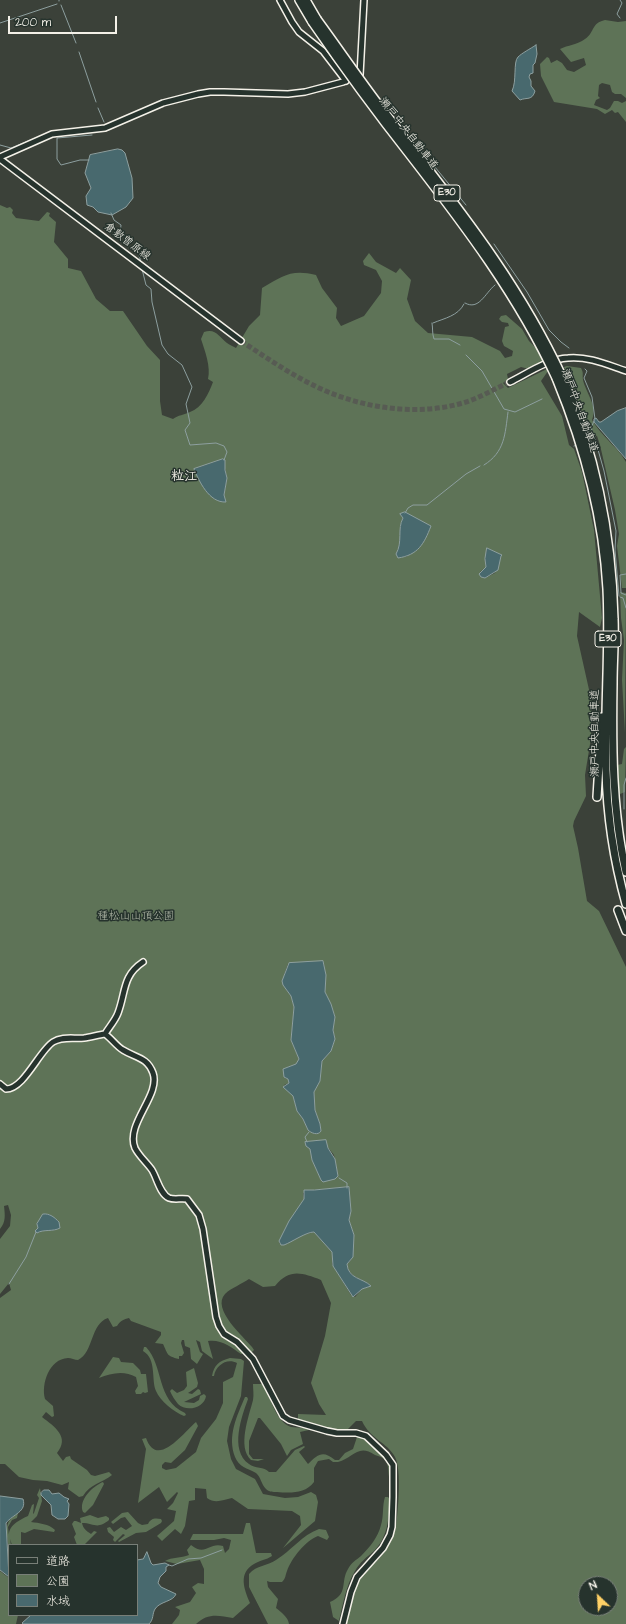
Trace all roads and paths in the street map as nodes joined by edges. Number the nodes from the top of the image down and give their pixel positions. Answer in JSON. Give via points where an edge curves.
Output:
{"nodes":[{"id":1,"x":280,"y":0,"type":"edge"},
{"id":2,"x":299,"y":0,"type":"edge"},
{"id":3,"x":306,"y":0,"type":"edge"},
{"id":4,"x":364,"y":0,"type":"edge"},
{"id":5,"x":315,"y":20,"type":"junction"},
{"id":6,"x":346,"y":81,"type":"junction"},
{"id":7,"x":0,"y":158,"type":"edge"},
{"id":8,"x":241,"y":341,"type":"tunnel mouth"},
{"id":9,"x":626,"y":371,"type":"edge"},
{"id":10,"x":559,"y":377,"type":"junction"},
{"id":11,"x":510,"y":382,"type":"tunnel mouth"},
{"id":12,"x":607,"y":694,"type":"junction"},
{"id":13,"x":597,"y":797,"type":"dead end"},
{"id":14,"x":622,"y":849,"type":"junction"},
{"id":15,"x":626,"y":863,"type":"edge"},
{"id":16,"x":626,"y":872,"type":"edge"},
{"id":17,"x":626,"y":904,"type":"edge"},
{"id":18,"x":618,"y":910,"type":"dead end"},
{"id":19,"x":626,"y":931,"type":"edge"},
{"id":20,"x":143,"y":962,"type":"dead end"},
{"id":21,"x":105,"y":1034,"type":"junction"},
{"id":22,"x":0,"y":1084,"type":"edge"},
{"id":23,"x":342,"y":1624,"type":"edge"}],
"edges":[{"from":1,"to":6,"type":"street","via":[[299,32],[326,55]]},
{"from":2,"to":5,"type":"highway","name":"瀬戸中央自動車道","number":"E30"},
{"from":3,"to":5,"type":"highway","name":"瀬戸中央自動車道","number":"E30"},
{"from":4,"to":6,"type":"street","via":[[360,75]]},
{"from":5,"to":10,"type":"highway","name":"瀬戸中央自動車道","number":"E30","bridge":true,"via":[[487,246],[531,315]]},
{"from":6,"to":7,"type":"street","via":[[288,94],[198,94],[163,103],[105,128],[52,134]]},
{"from":7,"to":8,"type":"street","name":"倉敷曽原線"},
{"from":9,"to":11,"type":"street","via":[[588,359],[568,358],[553,361]]},
{"from":10,"to":12,"type":"highway","name":"瀬戸中央自動車道","number":"E30","via":[[591,481],[602,536],[607,589]]},
{"from":10,"to":14,"type":"highway","name":"瀬戸中央自動車道","number":"E30","via":[[582,428],[604,509],[614,621],[613,767]]},
{"from":12,"to":13,"type":"highway","via":[[602,712]]},
{"from":12,"to":17,"type":"highway","name":"瀬戸中央自動車道","number":"E30","via":[[608,807],[615,857]]},
{"from":14,"to":15,"type":"highway"},
{"from":14,"to":16,"type":"highway","name":"瀬戸中央自動車道","number":"E30"},
{"from":18,"to":19,"type":"highway"},
{"from":20,"to":21,"type":"street","via":[[133,970],[125,983],[117,1015]]},
{"from":21,"to":22,"type":"street","via":[[57,1040],[14,1087],[6,1089]]},
{"from":21,"to":23,"type":"street","via":[[124,1050],[144,1060],[154,1074],[155,1084],[138,1122],[134,1144],[162,1192],[170,1199],[187,1199],[199,1215],[216,1317],[221,1330],[250,1354],[283,1416],[289,1420],[337,1433],[366,1436],[393,1465],[390,1535],[357,1577]]}]}
